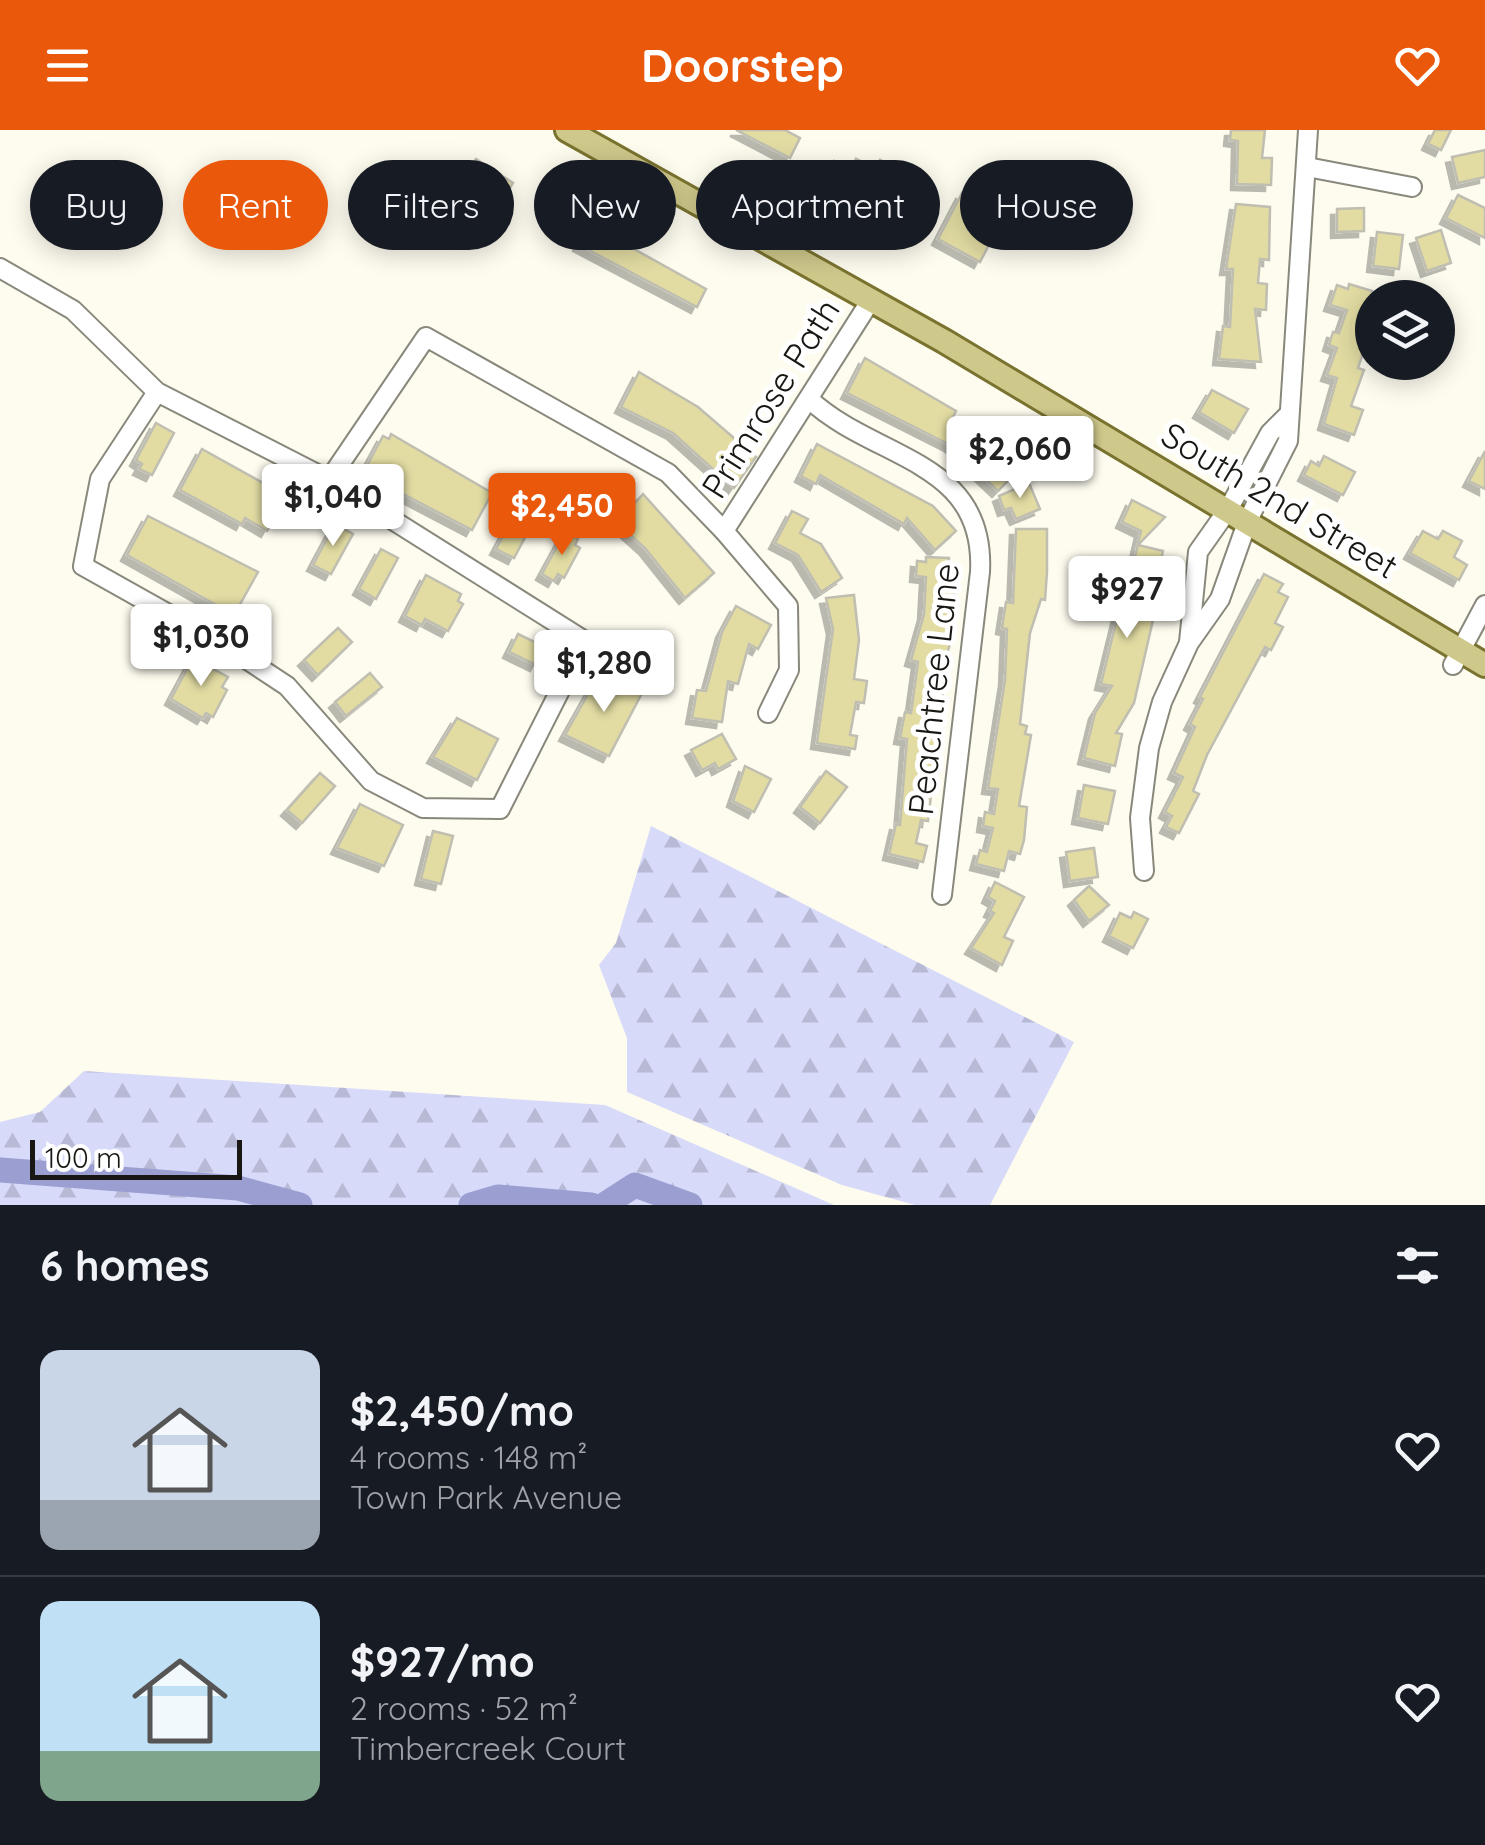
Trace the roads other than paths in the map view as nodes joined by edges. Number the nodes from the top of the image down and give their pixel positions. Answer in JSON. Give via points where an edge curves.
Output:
{"nodes":[{"id":1,"x":1308,"y":130,"type":"edge"},
{"id":2,"x":571,"y":131,"type":"edge"},
{"id":3,"x":1306,"y":168,"type":"junction"},
{"id":4,"x":1412,"y":186,"type":"dead end"},
{"id":5,"x":0,"y":268,"type":"edge"},
{"id":6,"x":871,"y":300,"type":"junction"},
{"id":7,"x":156,"y":392,"type":"junction"},
{"id":8,"x":809,"y":399,"type":"junction"},
{"id":9,"x":328,"y":480,"type":"junction"},
{"id":10,"x":1238,"y":514,"type":"junction"},
{"id":11,"x":724,"y":532,"type":"junction"},
{"id":12,"x":1485,"y":605,"type":"edge"},
{"id":13,"x":1189,"y":643,"type":"junction"},
{"id":14,"x":1457,"y":658,"type":"junction"},
{"id":15,"x":1485,"y":665,"type":"edge"},
{"id":16,"x":768,"y":713,"type":"dead end"},
{"id":17,"x":1144,"y":871,"type":"dead end"},
{"id":18,"x":942,"y":895,"type":"dead end"}],
"edges":[{"from":1,"to":3,"type":"street"},
{"from":2,"to":6,"type":"main road","name":"South 2nd Street"},
{"from":3,"to":4,"type":"street"},
{"from":3,"to":10,"type":"street","via":[[1288,441]]},
{"from":5,"to":7,"type":"street","via":[[72,310]]},
{"from":6,"to":8,"type":"street","name":"Primrose Path"},
{"from":6,"to":10,"type":"main road","name":"South 2nd Street"},
{"from":7,"to":9,"type":"street"},
{"from":7,"to":9,"type":"street","via":[[100,479],[83,566],[286,686],[371,781],[424,808],[500,809],[585,641]]},
{"from":8,"to":11,"type":"street","name":"Primrose Path"},
{"from":8,"to":18,"type":"street","name":"Peachtree Lane","via":[[944,480],[966,504],[978,533],[980,572]]},
{"from":9,"to":11,"type":"street","via":[[426,337],[668,473]]},
{"from":10,"to":13,"type":"street","via":[[1220,598]]},
{"from":10,"to":13,"type":"street","via":[[1198,552]]},
{"from":10,"to":14,"type":"main road","name":"South 2nd Street"},
{"from":11,"to":16,"type":"street","via":[[788,606],[789,670]]},
{"from":12,"to":14,"type":"street"},
{"from":13,"to":17,"type":"street","via":[[1149,748],[1140,818]]},
{"from":14,"to":15,"type":"main road","name":"South 2nd Street"}]}
